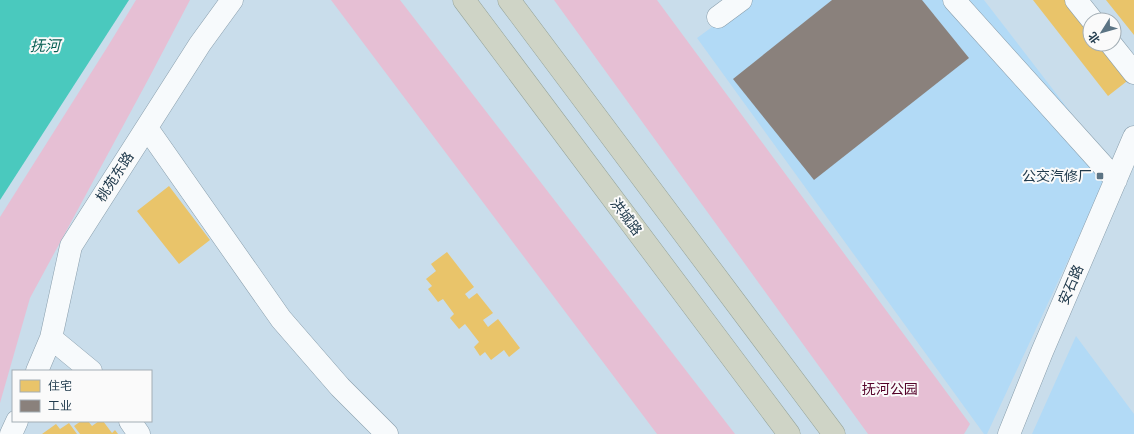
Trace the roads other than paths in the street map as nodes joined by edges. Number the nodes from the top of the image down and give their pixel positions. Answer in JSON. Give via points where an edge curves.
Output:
{"nodes":[{"id":1,"x":232,"y":0,"type":"edge"},
{"id":2,"x":464,"y":0,"type":"edge"},
{"id":3,"x":509,"y":0,"type":"edge"},
{"id":4,"x":741,"y":0,"type":"edge"},
{"id":5,"x":954,"y":0,"type":"edge"},
{"id":6,"x":1076,"y":0,"type":"edge"},
{"id":7,"x":1086,"y":12,"type":"edge"},
{"id":8,"x":718,"y":17,"type":"dead end"},
{"id":9,"x":1117,"y":52,"type":"edge"},
{"id":10,"x":1134,"y":73,"type":"edge"},
{"id":11,"x":147,"y":128,"type":"junction"},
{"id":12,"x":1134,"y":137,"type":"edge"},
{"id":13,"x":1116,"y":180,"type":"junction"},
{"id":14,"x":51,"y":338,"type":"junction"},
{"id":15,"x":37,"y":370,"type":"edge"},
{"id":16,"x":90,"y":370,"type":"edge"},
{"id":17,"x":17,"y":422,"type":"edge"},
{"id":18,"x":131,"y":422,"type":"edge"},
{"id":19,"x":11,"y":434,"type":"edge"},
{"id":20,"x":139,"y":434,"type":"edge"},
{"id":21,"x":387,"y":434,"type":"edge"},
{"id":22,"x":789,"y":434,"type":"edge"},
{"id":23,"x":834,"y":434,"type":"edge"},
{"id":24,"x":1009,"y":434,"type":"edge"}],
"edges":[{"from":1,"to":11,"type":"street","name":"桃苑东路","via":[[200,44]]},
{"from":2,"to":22,"type":"highway","name":"洪城路"},
{"from":3,"to":23,"type":"highway"},
{"from":4,"to":8,"type":"street"},
{"from":5,"to":13,"type":"street"},
{"from":6,"to":7,"type":"street"},
{"from":9,"to":10,"type":"street"},
{"from":11,"to":14,"type":"street","name":"桃苑东路","via":[[71,246]]},
{"from":11,"to":21,"type":"street","via":[[281,319],[340,387]]},
{"from":12,"to":13,"type":"street","name":"安石路"},
{"from":13,"to":24,"type":"street","name":"安石路"},
{"from":14,"to":15,"type":"street","name":"桃苑东路"},
{"from":14,"to":16,"type":"street"},
{"from":17,"to":19,"type":"street"},
{"from":18,"to":20,"type":"street"}]}
